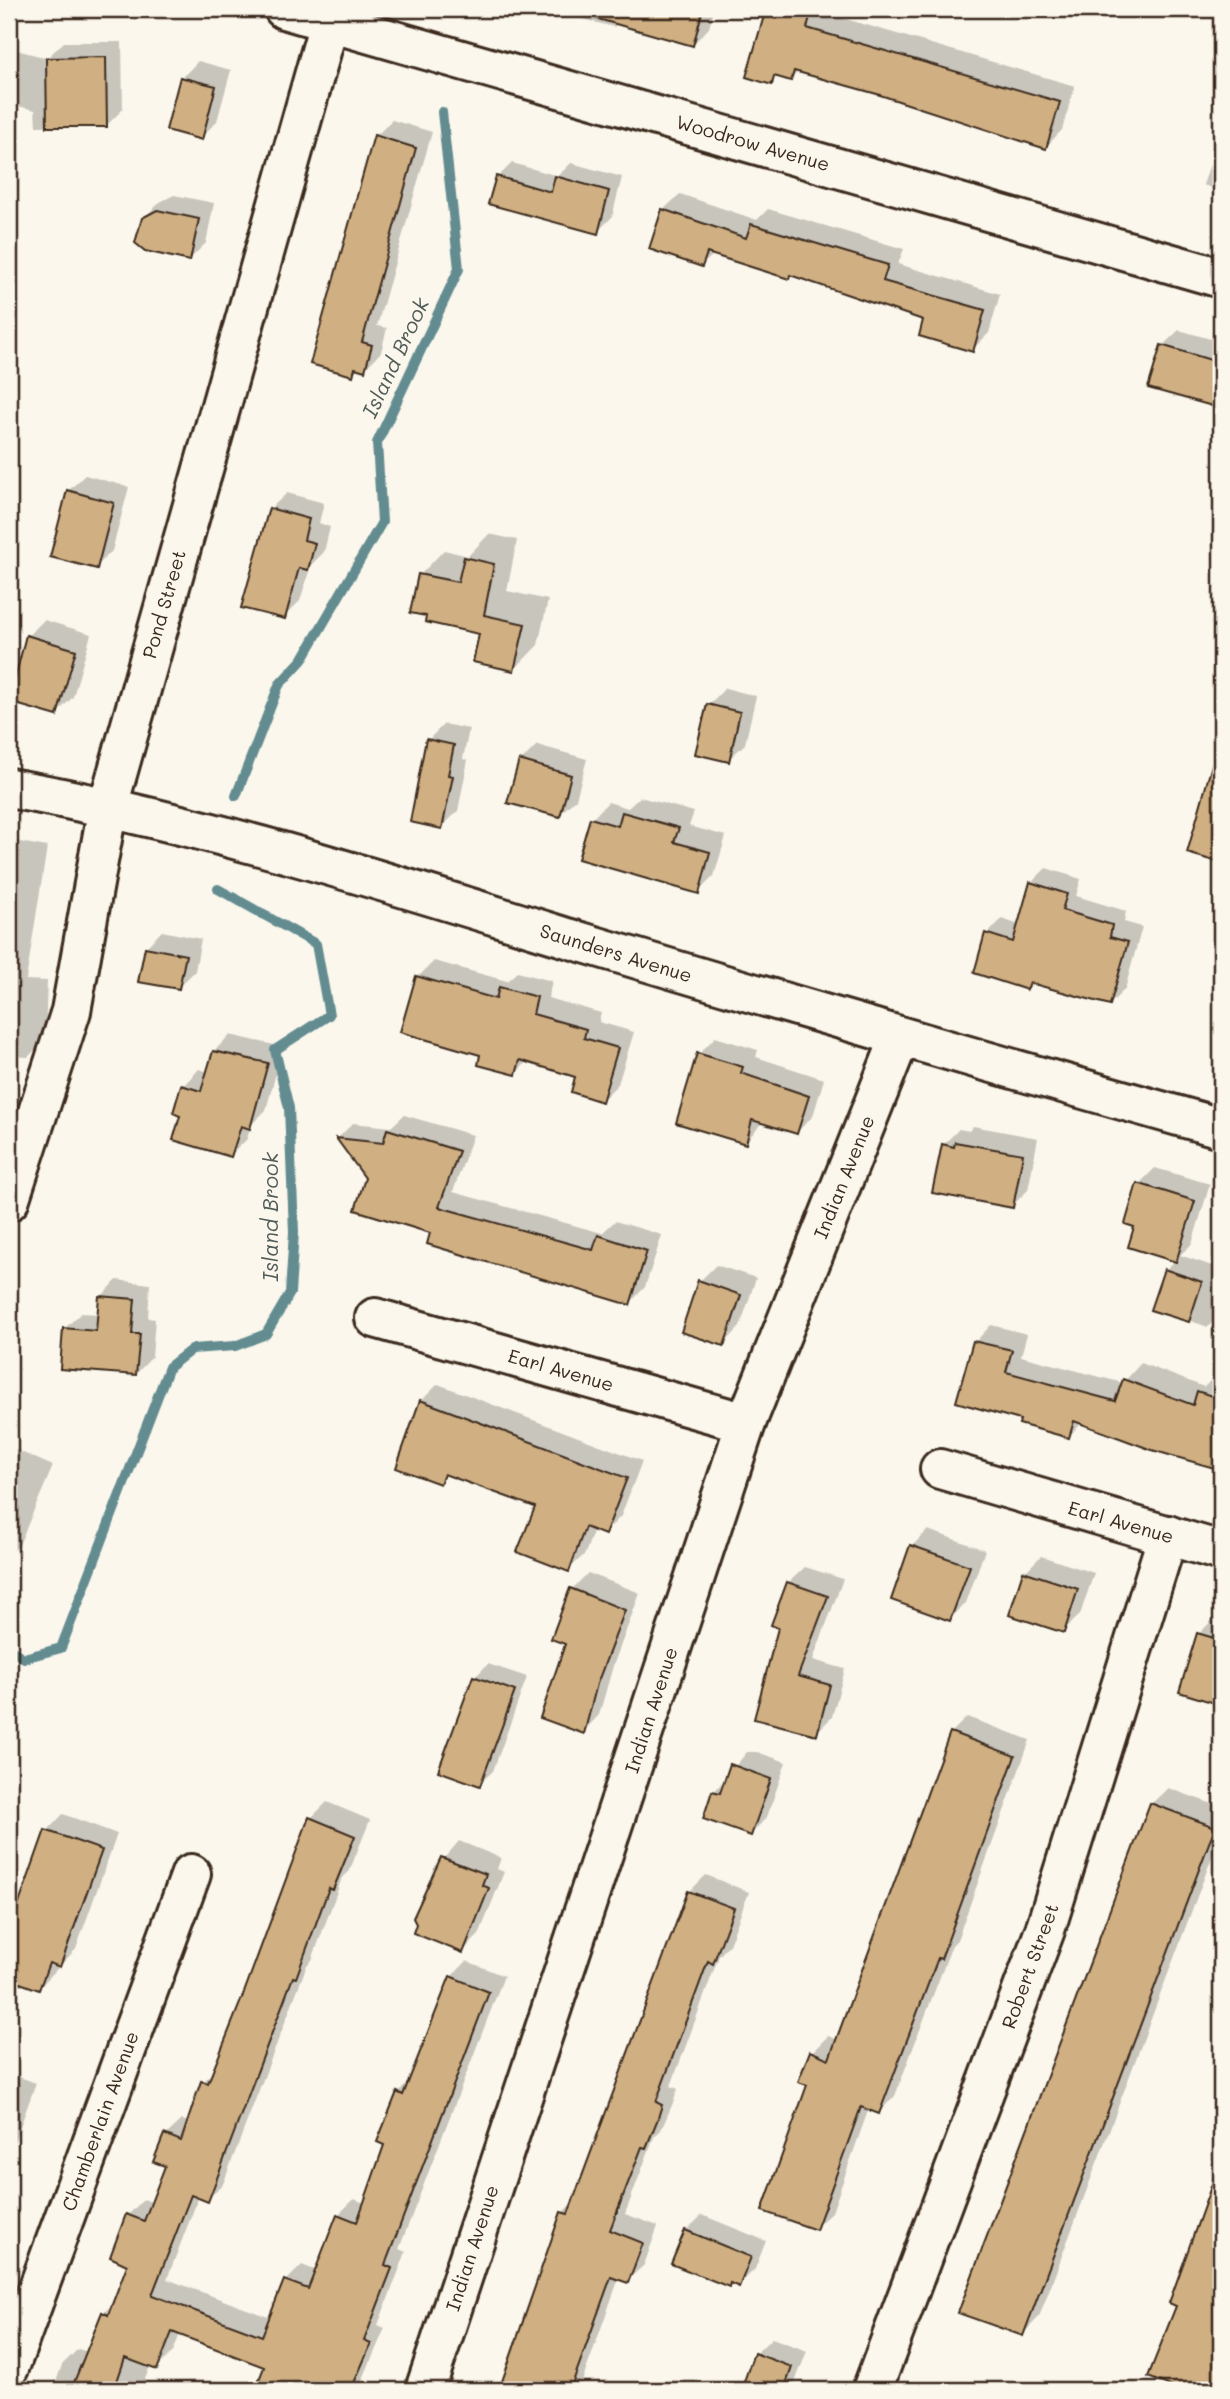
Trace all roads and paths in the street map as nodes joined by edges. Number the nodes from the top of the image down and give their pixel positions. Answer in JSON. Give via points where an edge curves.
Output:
{"nodes":[{"id":1,"x":284,"y":9,"type":"edge"},
{"id":2,"x":331,"y":15,"type":"edge"},
{"id":3,"x":1221,"y":278,"type":"edge"},
{"id":4,"x":9,"y":788,"type":"edge"},
{"id":5,"x":108,"y":806,"type":"junction"},
{"id":6,"x":900,"y":1038,"type":"junction"},
{"id":7,"x":1221,"y":1128,"type":"edge"},
{"id":8,"x":9,"y":1201,"type":"edge"},
{"id":9,"x":375,"y":1318,"type":"dead end"},
{"id":10,"x":746,"y":1423,"type":"junction"},
{"id":11,"x":940,"y":1469,"type":"dead end"},
{"id":12,"x":1168,"y":1535,"type":"junction"},
{"id":13,"x":1221,"y":1551,"type":"edge"},
{"id":14,"x":191,"y":1874,"type":"dead end"},
{"id":15,"x":9,"y":2368,"type":"edge"},
{"id":16,"x":425,"y":2390,"type":"edge"},
{"id":17,"x":872,"y":2390,"type":"edge"}],
"edges":[{"from":1,"to":2,"type":"street","name":"Woodrow Avenue"},
{"from":2,"to":3,"type":"street","name":"Woodrow Avenue"},
{"from":2,"to":5,"type":"street","name":"Pond Street"},
{"from":4,"to":5,"type":"street","name":"Saunders Avenue"},
{"from":5,"to":6,"type":"street","name":"Saunders Avenue","via":[[229,835]]},
{"from":5,"to":8,"type":"street","name":"Pond Street","via":[[71,1011]]},
{"from":6,"to":7,"type":"street","name":"Saunders Avenue"},
{"from":6,"to":10,"type":"street","name":"Indian Avenue"},
{"from":9,"to":10,"type":"street","name":"Earl Avenue"},
{"from":10,"to":16,"type":"street","name":"Indian Avenue"},
{"from":11,"to":12,"type":"street","name":"Earl Avenue"},
{"from":12,"to":13,"type":"street","name":"Earl Avenue"},
{"from":12,"to":17,"type":"street","name":"Robert Street","via":[[1045,1930]]},
{"from":14,"to":15,"type":"street","name":"Chamberlain Avenue"}]}
